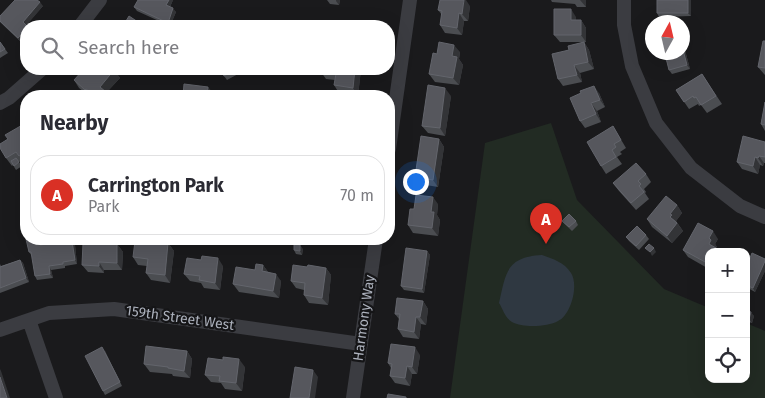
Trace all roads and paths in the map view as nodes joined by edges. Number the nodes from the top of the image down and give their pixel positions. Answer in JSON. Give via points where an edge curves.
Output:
{"nodes":[{"id":1,"x":100,"y":0,"type":"edge"},
{"id":2,"x":410,"y":0,"type":"edge"},
{"id":3,"x":624,"y":0,"type":"edge"},
{"id":4,"x":85,"y":20,"type":"edge"},
{"id":5,"x":35,"y":75,"type":"edge"},
{"id":6,"x":395,"y":101,"type":"edge"},
{"id":7,"x":0,"y":103,"type":"edge"},
{"id":8,"x":765,"y":217,"type":"edge"},
{"id":9,"x":375,"y":245,"type":"edge"},
{"id":10,"x":29,"y":320,"type":"junction"},
{"id":11,"x":0,"y":330,"type":"edge"},
{"id":12,"x":361,"y":344,"type":"junction"},
{"id":13,"x":56,"y":398,"type":"edge"},
{"id":14,"x":353,"y":398,"type":"edge"}],
"edges":[{"from":1,"to":4,"type":"street"},
{"from":2,"to":6,"type":"street"},
{"from":3,"to":8,"type":"street","via":[[624,25],[632,66],[656,123],[691,168],[740,206]]},
{"from":5,"to":7,"type":"street"},
{"from":9,"to":12,"type":"street","name":"Harmony Way"},
{"from":10,"to":11,"type":"street","name":"159th Street West"},
{"from":10,"to":12,"type":"street","name":"159th Street West","via":[[48,313],[114,309]]},
{"from":10,"to":13,"type":"street"},
{"from":12,"to":14,"type":"street","name":"Harmony Way"}]}
